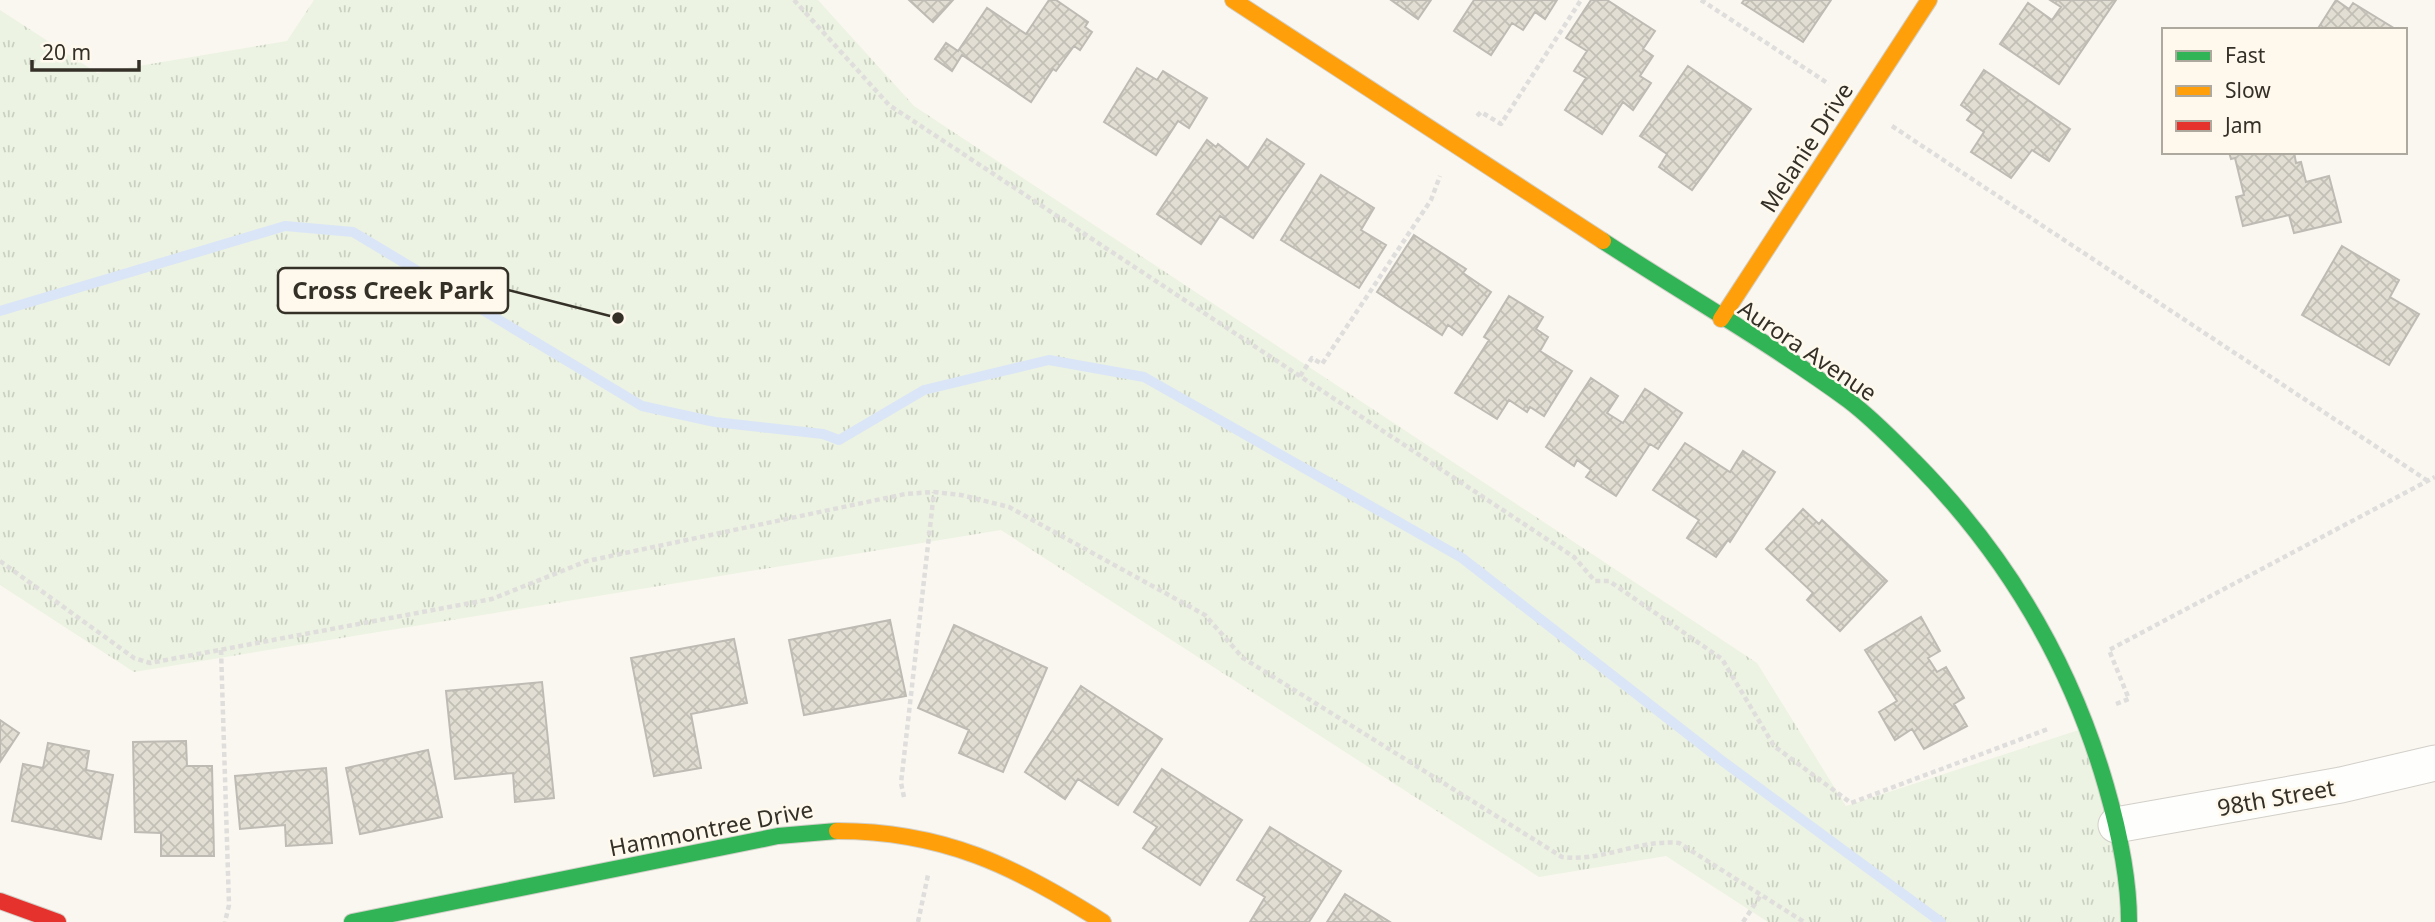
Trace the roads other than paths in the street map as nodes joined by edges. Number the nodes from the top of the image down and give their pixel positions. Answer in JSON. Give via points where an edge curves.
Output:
{"nodes":[{"id":1,"x":1233,"y":0,"type":"edge"},
{"id":2,"x":1929,"y":0,"type":"edge"},
{"id":3,"x":1721,"y":319,"type":"junction"},
{"id":4,"x":2435,"y":763,"type":"edge"},
{"id":5,"x":2116,"y":825,"type":"junction"},
{"id":6,"x":0,"y":901,"type":"edge"},
{"id":7,"x":58,"y":922,"type":"edge"},
{"id":8,"x":352,"y":922,"type":"edge"},
{"id":9,"x":1104,"y":922,"type":"edge"},
{"id":10,"x":2129,"y":922,"type":"edge"}],
"edges":[{"from":1,"to":3,"type":"street","name":"Aurora Avenue"},
{"from":2,"to":3,"type":"street","name":"Melanie Drive"},
{"from":3,"to":5,"type":"street","name":"Aurora Avenue","via":[[1849,401],[1907,450],[1958,504],[2004,563],[2043,628],[2084,716]]},
{"from":4,"to":5,"type":"street","name":"98th Street","via":[[2341,786]]},
{"from":5,"to":10,"type":"street","name":"Aurora Avenue"},
{"from":6,"to":7,"type":"street"},
{"from":8,"to":9,"type":"street","name":"Hammontree Drive","via":[[824,829],[913,834],[976,850],[1045,883]]}]}
